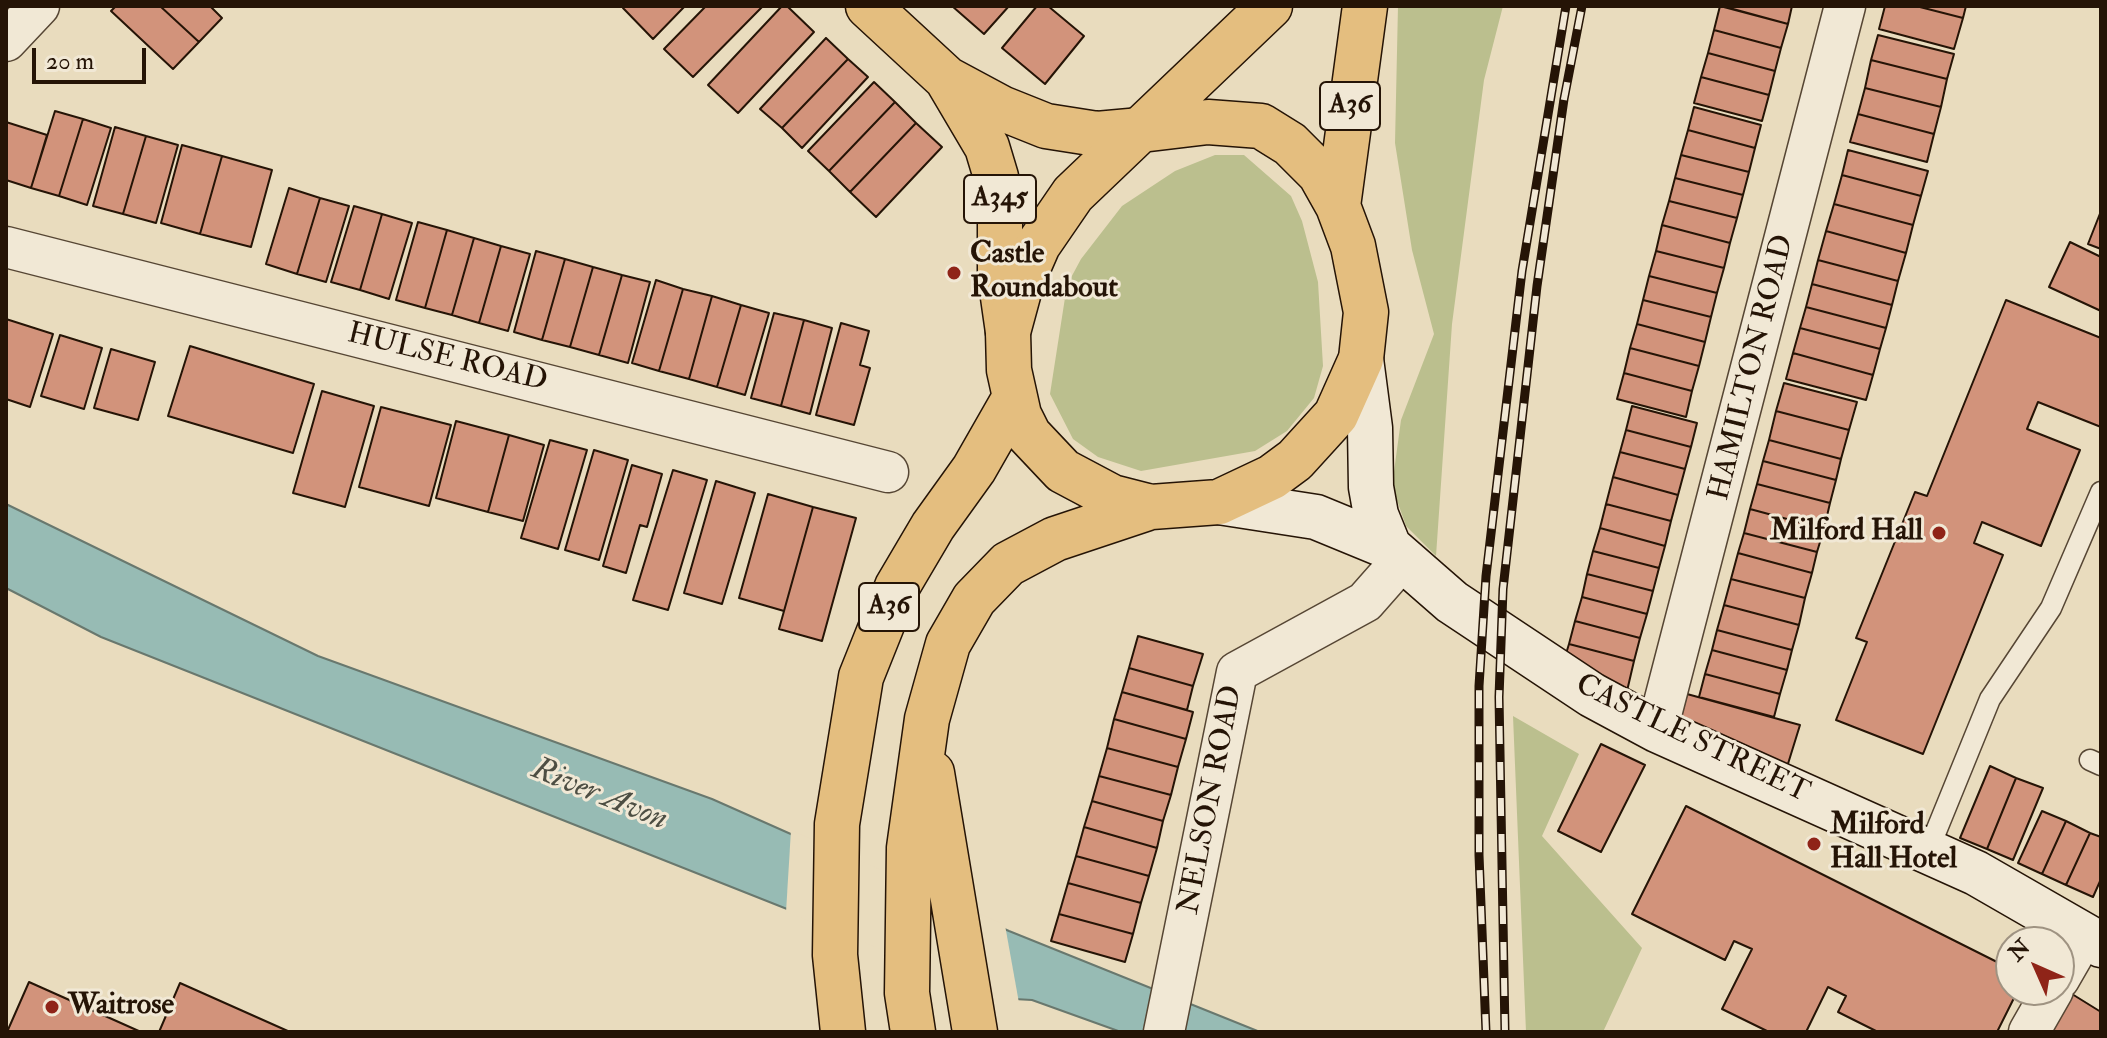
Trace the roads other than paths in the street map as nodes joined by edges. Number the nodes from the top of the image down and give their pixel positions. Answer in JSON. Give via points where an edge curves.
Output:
{"nodes":[{"id":1,"x":39,"y":6,"type":"edge"},
{"id":2,"x":868,"y":6,"type":"edge"},
{"id":3,"x":1270,"y":6,"type":"edge"},
{"id":4,"x":1365,"y":6,"type":"edge"},
{"id":5,"x":1845,"y":6,"type":"edge"},
{"id":6,"x":6,"y":41,"type":"edge"},
{"id":7,"x":947,"y":79,"type":"junction"},
{"id":8,"x":1141,"y":130,"type":"junction"},
{"id":9,"x":1338,"y":206,"type":"junction"},
{"id":10,"x":6,"y":247,"type":"edge"},
{"id":11,"x":1008,"y":332,"type":"junction"},
{"id":12,"x":1361,"y":359,"type":"junction"},
{"id":13,"x":1014,"y":399,"type":"junction"},
{"id":14,"x":888,"y":472,"type":"dead end"},
{"id":15,"x":2101,"y":492,"type":"edge"},
{"id":16,"x":1219,"y":502,"type":"junction"},
{"id":17,"x":1151,"y":507,"type":"junction"},
{"id":18,"x":1395,"y":554,"type":"junction"},
{"id":19,"x":1657,"y":730,"type":"junction"},
{"id":20,"x":1928,"y":851,"type":"junction"},
{"id":21,"x":928,"y":856,"type":"junction"},
{"id":22,"x":2093,"y":939,"type":"edge"},
{"id":23,"x":2075,"y":960,"type":"edge"},
{"id":24,"x":2044,"y":1006,"type":"edge"},
{"id":25,"x":910,"y":1013,"type":"edge"},
{"id":26,"x":971,"y":1017,"type":"edge"},
{"id":27,"x":843,"y":1032,"type":"edge"},
{"id":28,"x":1164,"y":1032,"type":"edge"},
{"id":29,"x":2029,"y":1032,"type":"edge"}],
"edges":[{"from":1,"to":6,"type":"street"},
{"from":2,"to":7,"type":"main road","number":"A345"},
{"from":3,"to":8,"type":"main road"},
{"from":4,"to":9,"type":"main road","number":"A36"},
{"from":5,"to":19,"type":"street","name":"HAMILTON ROAD"},
{"from":7,"to":8,"type":"main road","number":"A345","via":[[1046,126],[1097,134]]},
{"from":7,"to":11,"type":"main road","number":"A345","via":[[987,147],[996,177]]},
{"from":8,"to":9,"type":"main road","via":[[1208,122],[1261,126],[1320,174]]},
{"from":8,"to":11,"type":"main road","via":[[1098,166],[1054,218],[1021,284]]},
{"from":9,"to":12,"type":"main road","via":[[1353,246],[1366,312]]},
{"from":10,"to":14,"type":"street","name":"HULSE ROAD"},
{"from":11,"to":13,"type":"main road"},
{"from":12,"to":16,"type":"main road","via":[[1336,415],[1295,460]]},
{"from":12,"to":18,"type":"street","name":"CASTLE STREET","via":[[1371,487],[1376,515]]},
{"from":13,"to":17,"type":"main road","via":[[1029,435],[1063,471],[1112,497]]},
{"from":13,"to":27,"type":"main road","number":"A36","via":[[897,587],[861,677],[847,744],[837,842],[835,955]]},
{"from":15,"to":20,"type":"lane","via":[[2051,608],[1990,699]]},
{"from":16,"to":17,"type":"main road"},
{"from":16,"to":18,"type":"street","name":"CASTLE STREET","via":[[1316,517]]},
{"from":17,"to":21,"type":"main road","number":"A36","via":[[1055,539],[1008,564],[974,599],[948,644],[925,732]]},
{"from":18,"to":19,"type":"street","name":"CASTLE STREET","via":[[1525,654]]},
{"from":18,"to":28,"type":"street","name":"NELSON ROAD","via":[[1365,602],[1237,672]]},
{"from":19,"to":20,"type":"street","name":"CASTLE STREET"},
{"from":20,"to":22,"type":"street","name":"CASTLE STREET"},
{"from":21,"to":25,"type":"main road","number":"A36"},
{"from":21,"to":26,"type":"main road"},
{"from":22,"to":23,"type":"street"},
{"from":24,"to":29,"type":"street"}]}
